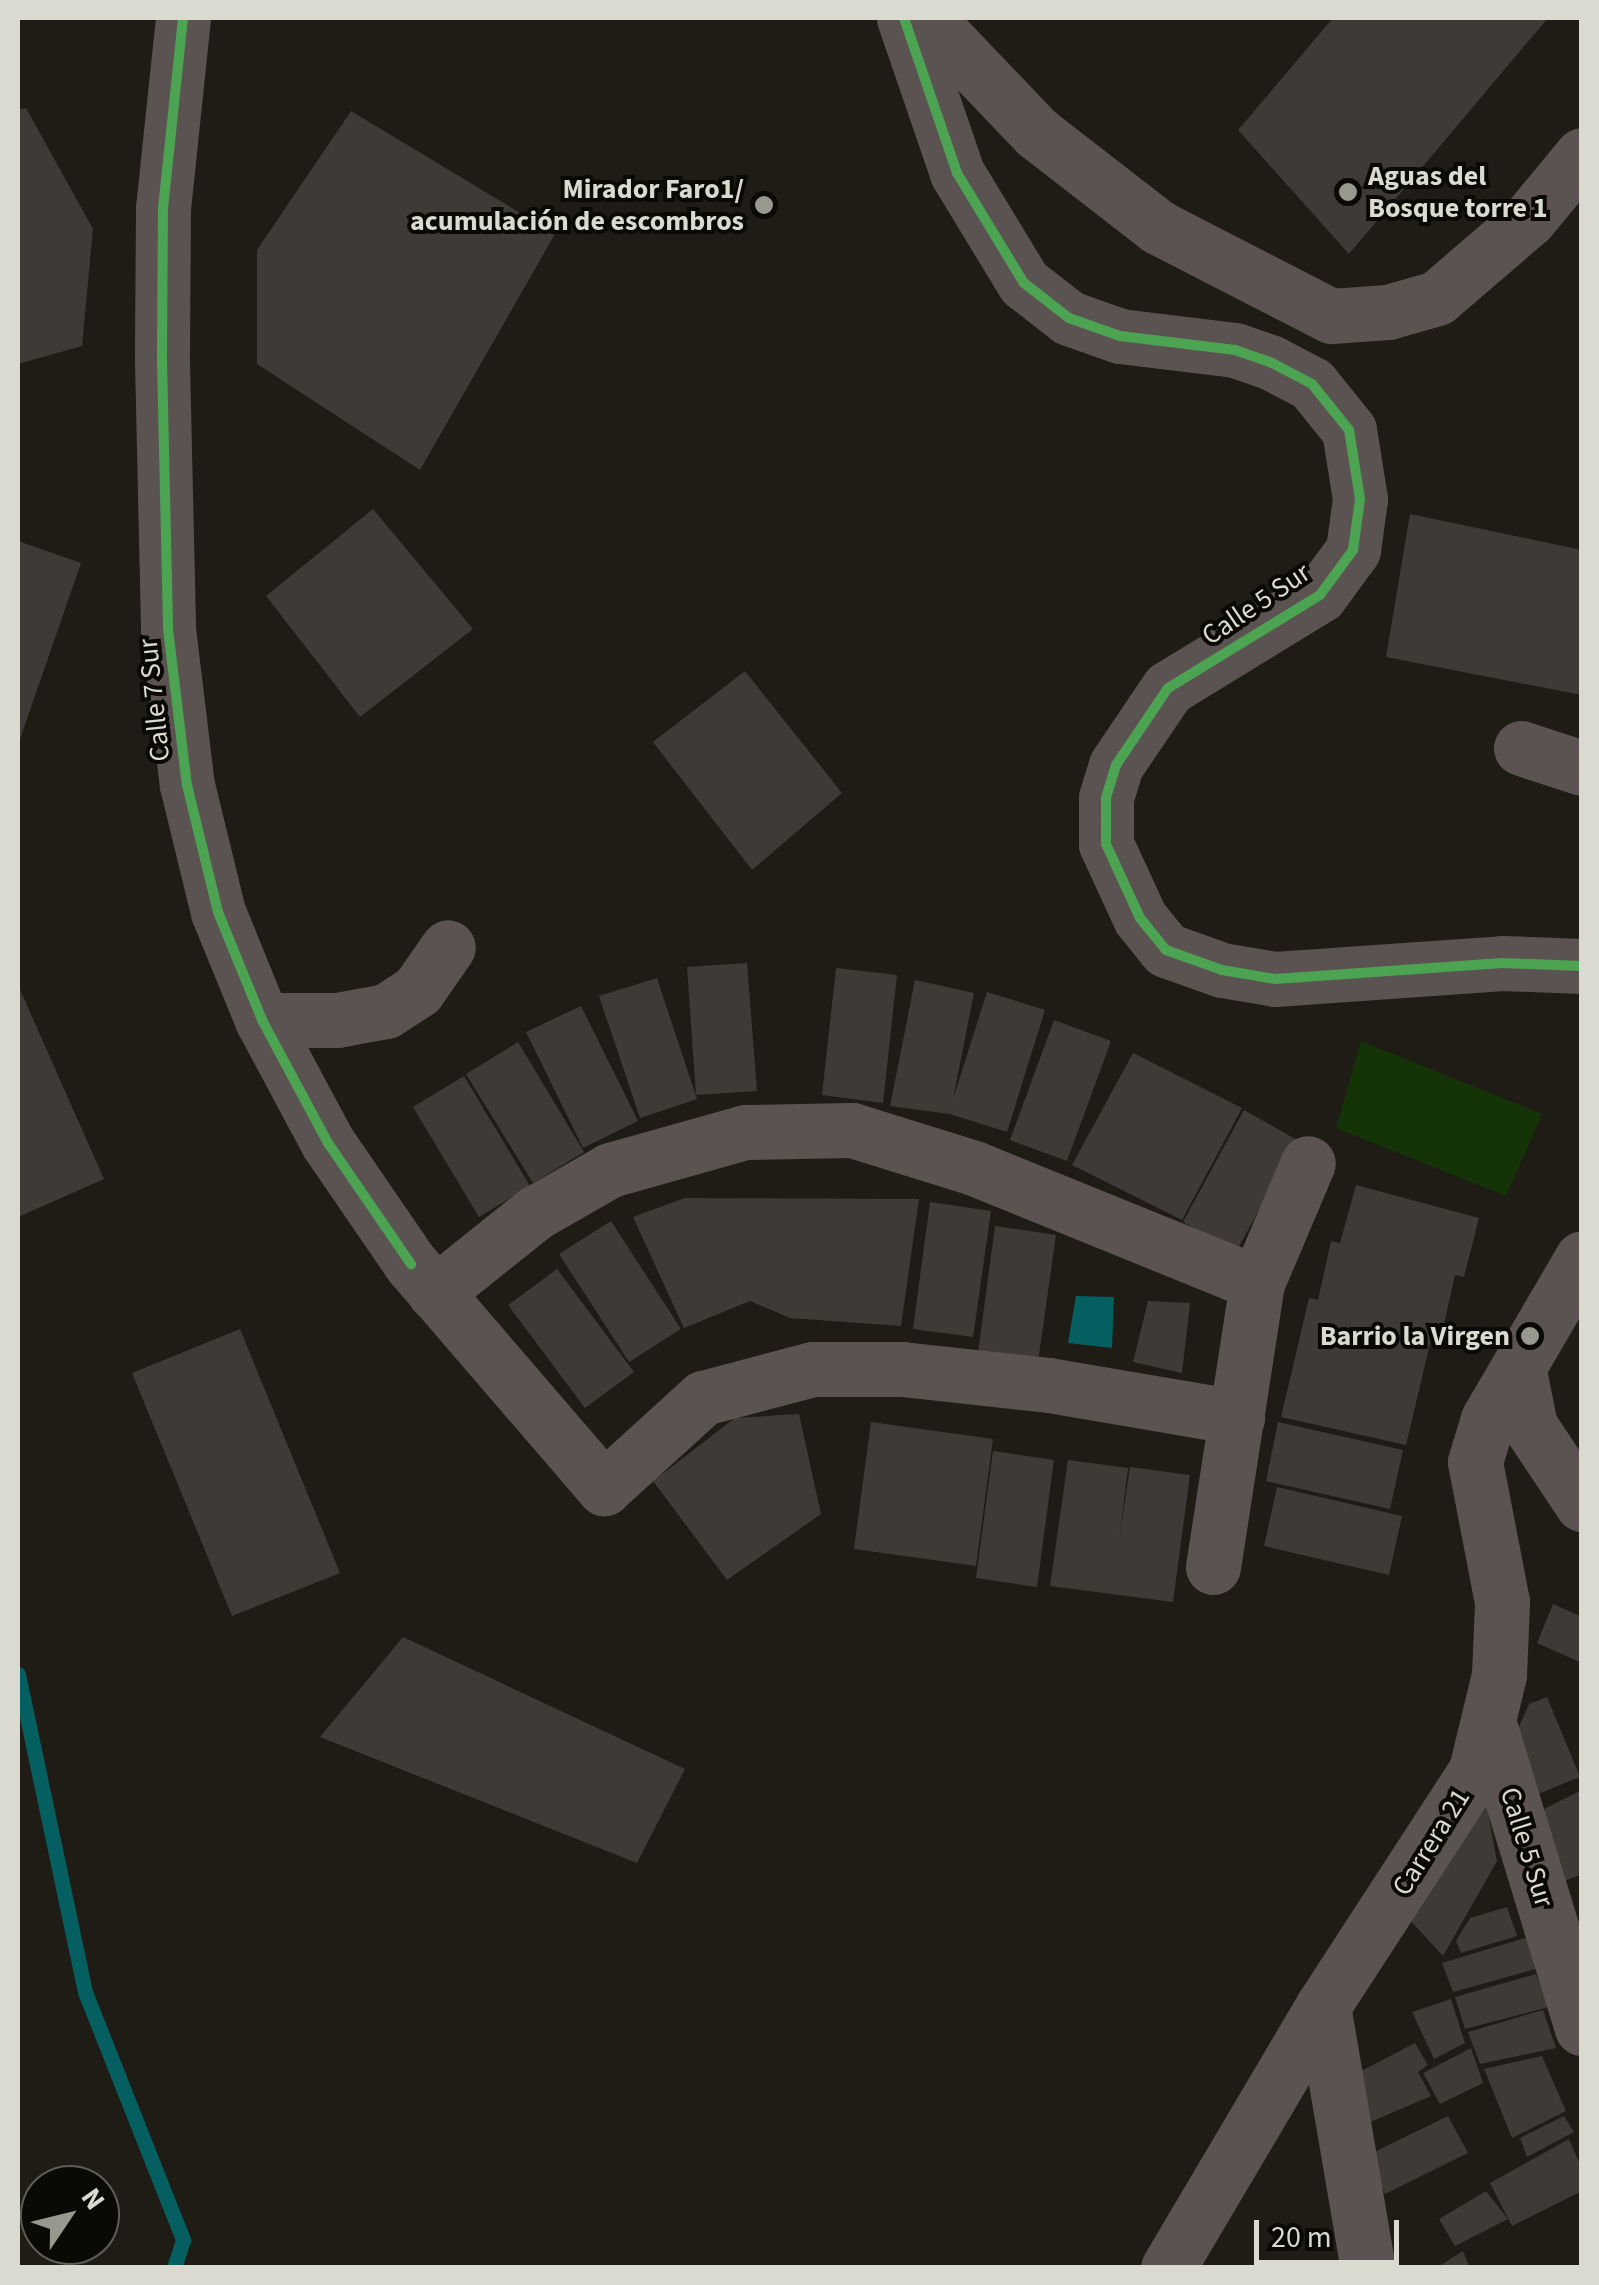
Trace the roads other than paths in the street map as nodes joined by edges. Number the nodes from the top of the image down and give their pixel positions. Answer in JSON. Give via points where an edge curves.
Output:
{"nodes":[{"id":1,"x":183,"y":18,"type":"edge"},
{"id":2,"x":904,"y":18,"type":"edge"},
{"id":3,"x":927,"y":18,"type":"edge"},
{"id":4,"x":1037,"y":133,"type":"junction"},
{"id":5,"x":1582,"y":155,"type":"edge"},
{"id":6,"x":957,"y":172,"type":"junction"},
{"id":7,"x":1522,"y":748,"type":"dead end"},
{"id":8,"x":1582,"y":768,"type":"edge"},
{"id":9,"x":448,"y":946,"type":"dead end"},
{"id":10,"x":1582,"y":966,"type":"edge"},
{"id":11,"x":262,"y":1020,"type":"junction"},
{"id":12,"x":1308,"y":1163,"type":"dead end"},
{"id":13,"x":1582,"y":1258,"type":"edge"},
{"id":14,"x":423,"y":1278,"type":"junction"},
{"id":15,"x":1256,"y":1283,"type":"junction"},
{"id":16,"x":1518,"y":1371,"type":"junction"},
{"id":17,"x":1236,"y":1416,"type":"junction"},
{"id":18,"x":1582,"y":1504,"type":"edge"},
{"id":19,"x":1214,"y":1567,"type":"dead end"},
{"id":20,"x":1489,"y":1724,"type":"junction"},
{"id":21,"x":1323,"y":2006,"type":"junction"},
{"id":22,"x":1582,"y":2028,"type":"edge"},
{"id":23,"x":1168,"y":2268,"type":"edge"},
{"id":24,"x":1368,"y":2268,"type":"edge"}],
"edges":[{"from":1,"to":11,"type":"street","name":"Calle 7 Sur","via":[[163,208],[168,629],[186,786],[218,912]]},
{"from":2,"to":6,"type":"street","name":"Calle 5 Sur"},
{"from":3,"to":4,"type":"street"},
{"from":4,"to":5,"type":"street","via":[[1158,227],[1331,316],[1388,312],[1437,298],[1528,219]]},
{"from":4,"to":6,"type":"street"},
{"from":6,"to":10,"type":"street","name":"Calle 5 Sur","via":[[1024,283],[1069,318],[1120,336],[1235,350],[1272,363],[1312,384],[1349,430],[1360,499],[1352,550],[1320,594],[1168,688],[1116,765],[1106,798],[1106,844],[1140,918],[1166,950],[1222,970],[1276,979],[1502,962]]},
{"from":7,"to":8,"type":"street"},
{"from":9,"to":11,"type":"street","via":[[418,990],[386,1011],[337,1020]]},
{"from":11,"to":14,"type":"street","name":"Calle 7 Sur","via":[[328,1143]]},
{"from":12,"to":15,"type":"street"},
{"from":13,"to":16,"type":"street"},
{"from":14,"to":15,"type":"street","via":[[610,1170],[745,1132],[852,1130],[974,1168]]},
{"from":14,"to":17,"type":"street","name":"Calle 7 Sur","via":[[604,1488],[702,1398],[813,1369],[902,1369],[1050,1385]]},
{"from":15,"to":17,"type":"street"},
{"from":16,"to":18,"type":"street","via":[[1530,1426]]},
{"from":16,"to":20,"type":"street","name":"Carrera 21","via":[[1488,1419],[1476,1462],[1502,1602]]},
{"from":17,"to":19,"type":"street"},
{"from":20,"to":21,"type":"street","name":"Carrera 21","via":[[1476,1770],[1430,1850]]},
{"from":20,"to":22,"type":"street","name":"Calle 5 Sur"},
{"from":21,"to":23,"type":"street","name":"Carrera 21"},
{"from":21,"to":24,"type":"street"}]}
